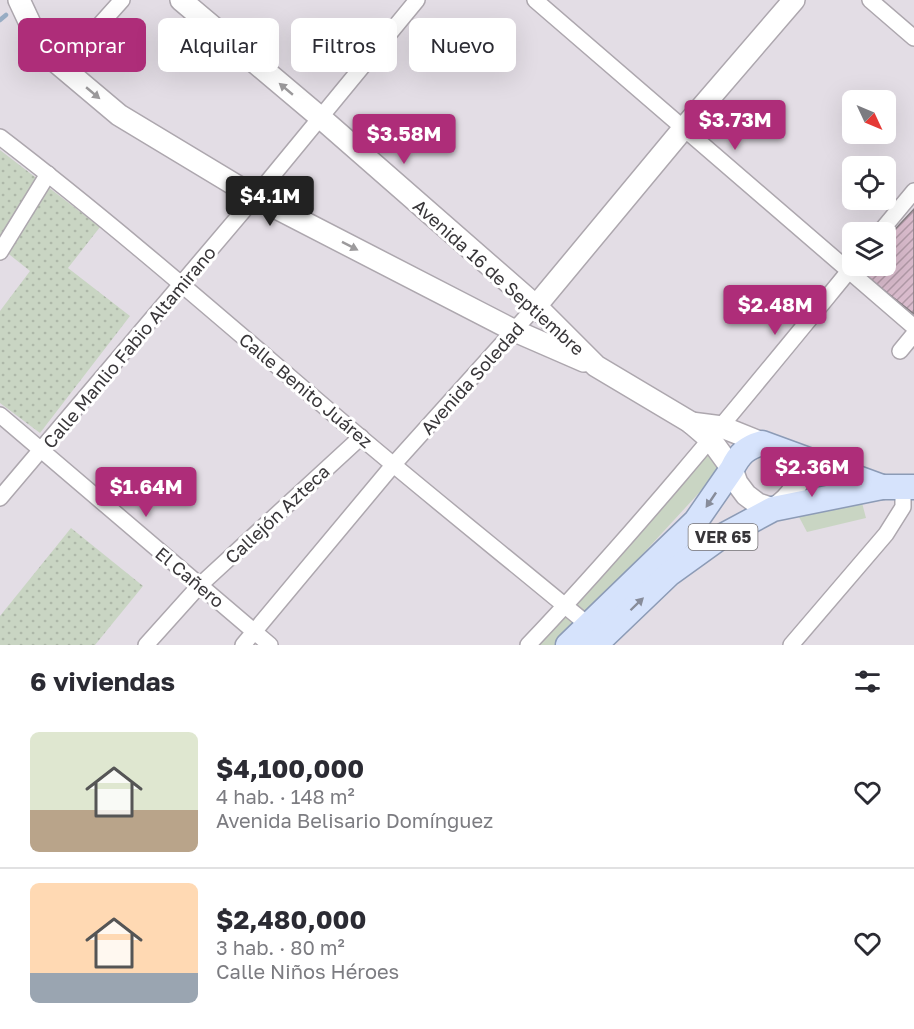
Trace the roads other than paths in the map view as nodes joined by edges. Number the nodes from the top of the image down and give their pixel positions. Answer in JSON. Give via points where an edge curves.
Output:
{"nodes":[{"id":1,"x":19,"y":0,"type":"edge"},
{"id":2,"x":122,"y":0,"type":"edge"},
{"id":3,"x":181,"y":0,"type":"edge"},
{"id":4,"x":417,"y":0,"type":"edge"},
{"id":5,"x":535,"y":0,"type":"edge"},
{"id":6,"x":794,"y":0,"type":"edge"},
{"id":7,"x":870,"y":0,"type":"edge"},
{"id":8,"x":27,"y":18,"type":"edge"},
{"id":9,"x":106,"y":18,"type":"edge"},
{"id":10,"x":914,"y":38,"type":"edge"},
{"id":11,"x":68,"y":72,"type":"edge"},
{"id":12,"x":321,"y":118,"type":"junction"},
{"id":13,"x":683,"y":129,"type":"junction"},
{"id":14,"x":0,"y":137,"type":"edge"},
{"id":15,"x":48,"y":174,"type":"junction"},
{"id":16,"x":914,"y":191,"type":"edge"},
{"id":17,"x":255,"y":197,"type":"junction"},
{"id":18,"x":888,"y":222,"type":"edge"},
{"id":19,"x":0,"y":252,"type":"edge"},
{"id":20,"x":842,"y":261,"type":"edge"},
{"id":21,"x":844,"y":276,"type":"edge"},
{"id":22,"x":860,"y":276,"type":"edge"},
{"id":23,"x":181,"y":284,"type":"junction"},
{"id":24,"x":536,"y":306,"type":"junction"},
{"id":25,"x":914,"y":327,"type":"edge"},
{"id":26,"x":516,"y":330,"type":"junction"},
{"id":27,"x":914,"y":334,"type":"edge"},
{"id":28,"x":900,"y":351,"type":"dead end"},
{"id":29,"x":596,"y":366,"type":"junction"},
{"id":30,"x":0,"y":415,"type":"edge"},
{"id":31,"x":716,"y":433,"type":"junction"},
{"id":32,"x":361,"y":438,"type":"junction"},
{"id":33,"x":762,"y":442,"type":"junction"},
{"id":34,"x":42,"y":451,"type":"junction"},
{"id":35,"x":803,"y":458,"type":"junction"},
{"id":36,"x":394,"y":464,"type":"junction"},
{"id":37,"x":732,"y":469,"type":"junction"},
{"id":38,"x":903,"y":497,"type":"edge"},
{"id":39,"x":0,"y":498,"type":"edge"},
{"id":40,"x":773,"y":509,"type":"junction"},
{"id":41,"x":199,"y":586,"type":"junction"},
{"id":42,"x":565,"y":607,"type":"junction"},
{"id":43,"x":254,"y":631,"type":"junction"},
{"id":44,"x":599,"y":638,"type":"edge"},
{"id":45,"x":146,"y":645,"type":"edge"},
{"id":46,"x":243,"y":645,"type":"edge"},
{"id":47,"x":270,"y":645,"type":"edge"},
{"id":48,"x":528,"y":645,"type":"edge"},
{"id":49,"x":567,"y":645,"type":"edge"},
{"id":50,"x":791,"y":645,"type":"edge"}],
"edges":[{"from":1,"to":8,"type":"main road"},
{"from":2,"to":9,"type":"street"},
{"from":12,"to":3,"type":"main road","name":"Avenida 16 de Septiembre","one_way":true},
{"from":4,"to":12,"type":"street","name":"Calle Manlio Fabio Altamirano"},
{"from":5,"to":13,"type":"street"},
{"from":6,"to":13,"type":"main road","name":"Avenida Soledad"},
{"from":7,"to":10,"type":"street"},
{"from":11,"to":17,"type":"main road","one_way":true,"via":[[119,115]]},
{"from":12,"to":17,"type":"street","name":"Calle Manlio Fabio Altamirano"},
{"from":12,"to":24,"type":"main road","name":"Avenida 16 de Septiembre"},
{"from":13,"to":20,"type":"street"},
{"from":13,"to":24,"type":"main road","name":"Avenida Soledad"},
{"from":14,"to":15,"type":"street","name":"Calle Benito Juárez"},
{"from":15,"to":19,"type":"street"},
{"from":15,"to":23,"type":"street","name":"Calle Benito Juárez"},
{"from":16,"to":18,"type":"street"},
{"from":17,"to":23,"type":"street","name":"Calle Manlio Fabio Altamirano"},
{"from":17,"to":26,"type":"main road","one_way":true},
{"from":21,"to":31,"type":"street"},
{"from":22,"to":25,"type":"street"},
{"from":23,"to":32,"type":"street","name":"Calle Benito Juárez"},
{"from":23,"to":34,"type":"street","name":"Calle Manlio Fabio Altamirano"},
{"from":24,"to":26,"type":"street","name":"Avenida Soledad"},
{"from":24,"to":29,"type":"main road","name":"Avenida 16 de Septiembre"},
{"from":26,"to":29,"type":"main road"},
{"from":26,"to":36,"type":"street","name":"Avenida Soledad"},
{"from":27,"to":28,"type":"street"},
{"from":29,"to":31,"type":"main road","name":"Avenida 16 de Septiembre","via":[[690,422]]},
{"from":30,"to":34,"type":"street","name":"El Cañero"},
{"from":31,"to":33,"type":"main road","name":"Avenida 16 de Septiembre"},
{"from":31,"to":37,"type":"main road","name":"Avenida 16 de Septiembre"},
{"from":31,"to":42,"type":"street"},
{"from":32,"to":36,"type":"street","name":"Calle Benito Juárez"},
{"from":32,"to":41,"type":"street","name":"Callejón Azteca"},
{"from":33,"to":35,"type":"main road","name":"Avenida 16 de Septiembre"},
{"from":33,"to":37,"type":"main road","number":"VER 65","via":[[742,452]]},
{"from":34,"to":39,"type":"street","name":"Calle Manlio Fabio Altamirano"},
{"from":34,"to":41,"type":"street","name":"El Cañero"},
{"from":35,"to":38,"type":"main road","name":"Avenida 16 de Septiembre"},
{"from":35,"to":40,"type":"main road","via":[[799,482],[792,494]]},
{"from":36,"to":42,"type":"street","name":"Calle Benito Juárez"},
{"from":36,"to":43,"type":"street","name":"Avenida Soledad"},
{"from":37,"to":40,"type":"main road","via":[[746,495]]},
{"from":37,"to":44,"type":"main road","number":"VER 65","one_way":true,"via":[[696,521]]},
{"from":38,"to":40,"type":"main road","number":"VER 65"},
{"from":38,"to":50,"type":"street","via":[[886,534]]},
{"from":44,"to":40,"type":"main road","number":"VER 65","one_way":true,"via":[[669,574],[719,538]]},
{"from":41,"to":43,"type":"street","name":"El Cañero"},
{"from":41,"to":45,"type":"street","name":"Callejón Azteca"},
{"from":42,"to":44,"type":"street","name":"Calle Benito Juárez"},
{"from":42,"to":48,"type":"street"},
{"from":43,"to":46,"type":"street","name":"Avenida Soledad"},
{"from":43,"to":47,"type":"street","name":"El Cañero"},
{"from":44,"to":49,"type":"main road","number":"VER 65"}]}
